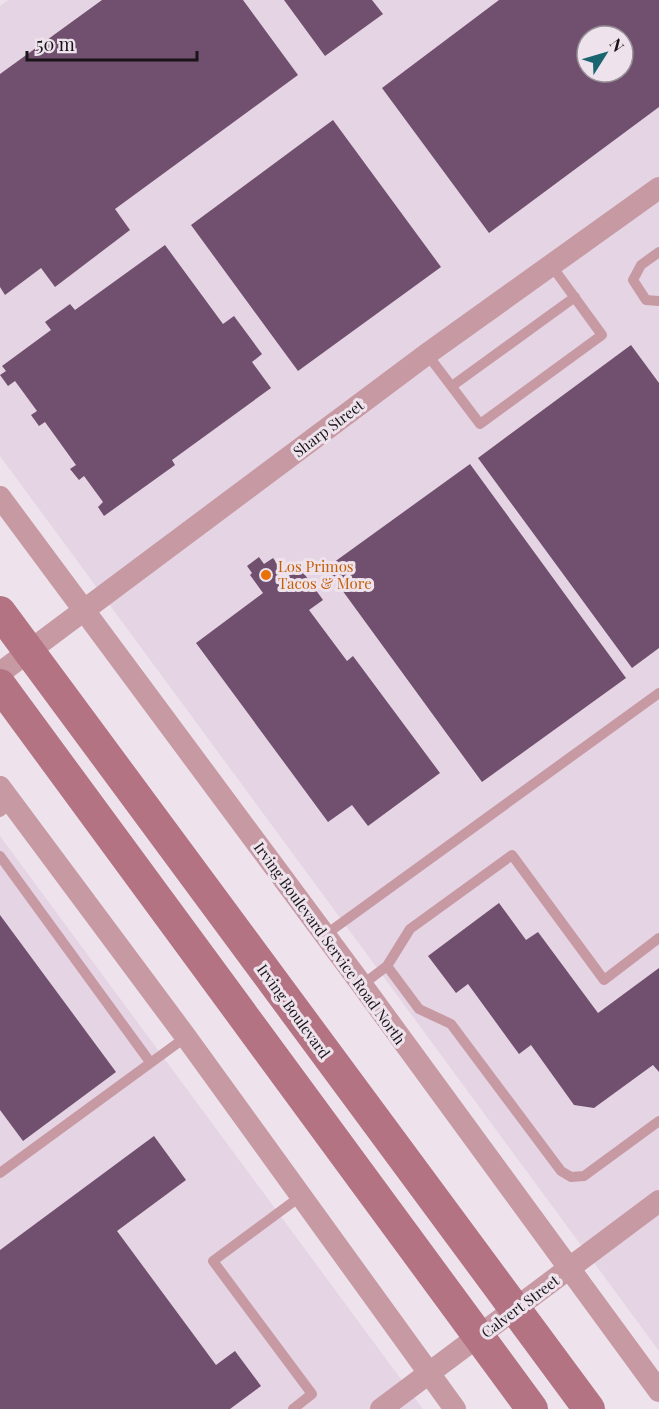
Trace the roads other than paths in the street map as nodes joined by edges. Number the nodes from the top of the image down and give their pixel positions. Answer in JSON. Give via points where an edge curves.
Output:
{"nodes":[{"id":1,"x":659,"y":188,"type":"edge"},
{"id":2,"x":659,"y":252,"type":"edge"},
{"id":3,"x":551,"y":265,"type":"junction"},
{"id":4,"x":575,"y":297,"type":"junction"},
{"id":5,"x":659,"y":301,"type":"edge"},
{"id":6,"x":427,"y":354,"type":"junction"},
{"id":7,"x":452,"y":386,"type":"junction"},
{"id":8,"x":0,"y":497,"type":"edge"},
{"id":9,"x":84,"y":610,"type":"junction"},
{"id":10,"x":0,"y":612,"type":"edge"},
{"id":11,"x":28,"y":651,"type":"junction"},
{"id":12,"x":0,"y":672,"type":"edge"},
{"id":13,"x":0,"y":685,"type":"edge"},
{"id":14,"x":659,"y":693,"type":"edge"},
{"id":15,"x":4,"y":801,"type":"edge"},
{"id":16,"x":0,"y":856,"type":"edge"},
{"id":17,"x":325,"y":935,"type":"junction"},
{"id":18,"x":659,"y":938,"type":"edge"},
{"id":19,"x":387,"y":966,"type":"junction"},
{"id":20,"x":362,"y":985,"type":"junction"},
{"id":21,"x":186,"y":1037,"type":"junction"},
{"id":22,"x":150,"y":1062,"type":"junction"},
{"id":23,"x":659,"y":1121,"type":"edge"},
{"id":24,"x":0,"y":1173,"type":"edge"},
{"id":25,"x":301,"y":1196,"type":"junction"},
{"id":26,"x":659,"y":1201,"type":"edge"},
{"id":27,"x":569,"y":1268,"type":"junction"},
{"id":28,"x":514,"y":1310,"type":"junction"},
{"id":29,"x":480,"y":1336,"type":"junction"},
{"id":30,"x":430,"y":1373,"type":"junction"},
{"id":31,"x":659,"y":1391,"type":"edge"},
{"id":32,"x":292,"y":1409,"type":"edge"},
{"id":33,"x":381,"y":1409,"type":"edge"},
{"id":34,"x":455,"y":1409,"type":"edge"},
{"id":35,"x":532,"y":1409,"type":"edge"},
{"id":36,"x":590,"y":1409,"type":"edge"}],
"edges":[{"from":1,"to":3,"type":"street","name":"Sharp Street"},
{"from":2,"to":5,"type":"lane","via":[[641,265],[633,280],[646,300]]},
{"from":3,"to":4,"type":"lane"},
{"from":3,"to":6,"type":"street","name":"Sharp Street"},
{"from":4,"to":7,"type":"lane"},
{"from":4,"to":7,"type":"lane","via":[[602,335],[480,424]]},
{"from":6,"to":7,"type":"lane"},
{"from":6,"to":9,"type":"street","name":"Sharp Street"},
{"from":8,"to":9,"type":"street","name":"Irving Boulevard Service Road North"},
{"from":9,"to":11,"type":"street","name":"Sharp Street"},
{"from":9,"to":17,"type":"street","name":"Irving Boulevard Service Road North"},
{"from":10,"to":11,"type":"main road","name":"Irving Boulevard"},
{"from":11,"to":12,"type":"street","name":"Sharp Street"},
{"from":11,"to":28,"type":"main road","name":"Irving Boulevard"},
{"from":13,"to":29,"type":"main road"},
{"from":14,"to":17,"type":"lane"},
{"from":15,"to":21,"type":"street"},
{"from":16,"to":22,"type":"lane"},
{"from":17,"to":20,"type":"street","name":"Irving Boulevard Service Road North"},
{"from":18,"to":19,"type":"lane","via":[[604,980],[512,855],[410,929]]},
{"from":19,"to":20,"type":"lane"},
{"from":19,"to":23,"type":"lane","via":[[419,1009],[451,1024],[561,1172],[571,1177],[584,1176]]},
{"from":20,"to":27,"type":"street","name":"Irving Boulevard Service Road North"},
{"from":21,"to":22,"type":"lane"},
{"from":21,"to":25,"type":"street"},
{"from":22,"to":24,"type":"lane"},
{"from":25,"to":30,"type":"street"},
{"from":25,"to":32,"type":"lane","via":[[213,1261],[312,1394]]},
{"from":26,"to":27,"type":"street","name":"Calvert Street"},
{"from":27,"to":28,"type":"street","name":"Calvert Street"},
{"from":27,"to":31,"type":"street","name":"Irving Boulevard Service Road North"},
{"from":28,"to":29,"type":"street","name":"Calvert Street"},
{"from":28,"to":36,"type":"main road","name":"Irving Boulevard"},
{"from":29,"to":30,"type":"street","name":"Calvert Street"},
{"from":29,"to":35,"type":"main road"},
{"from":30,"to":33,"type":"street","name":"Calvert Street"},
{"from":30,"to":34,"type":"street"}]}
